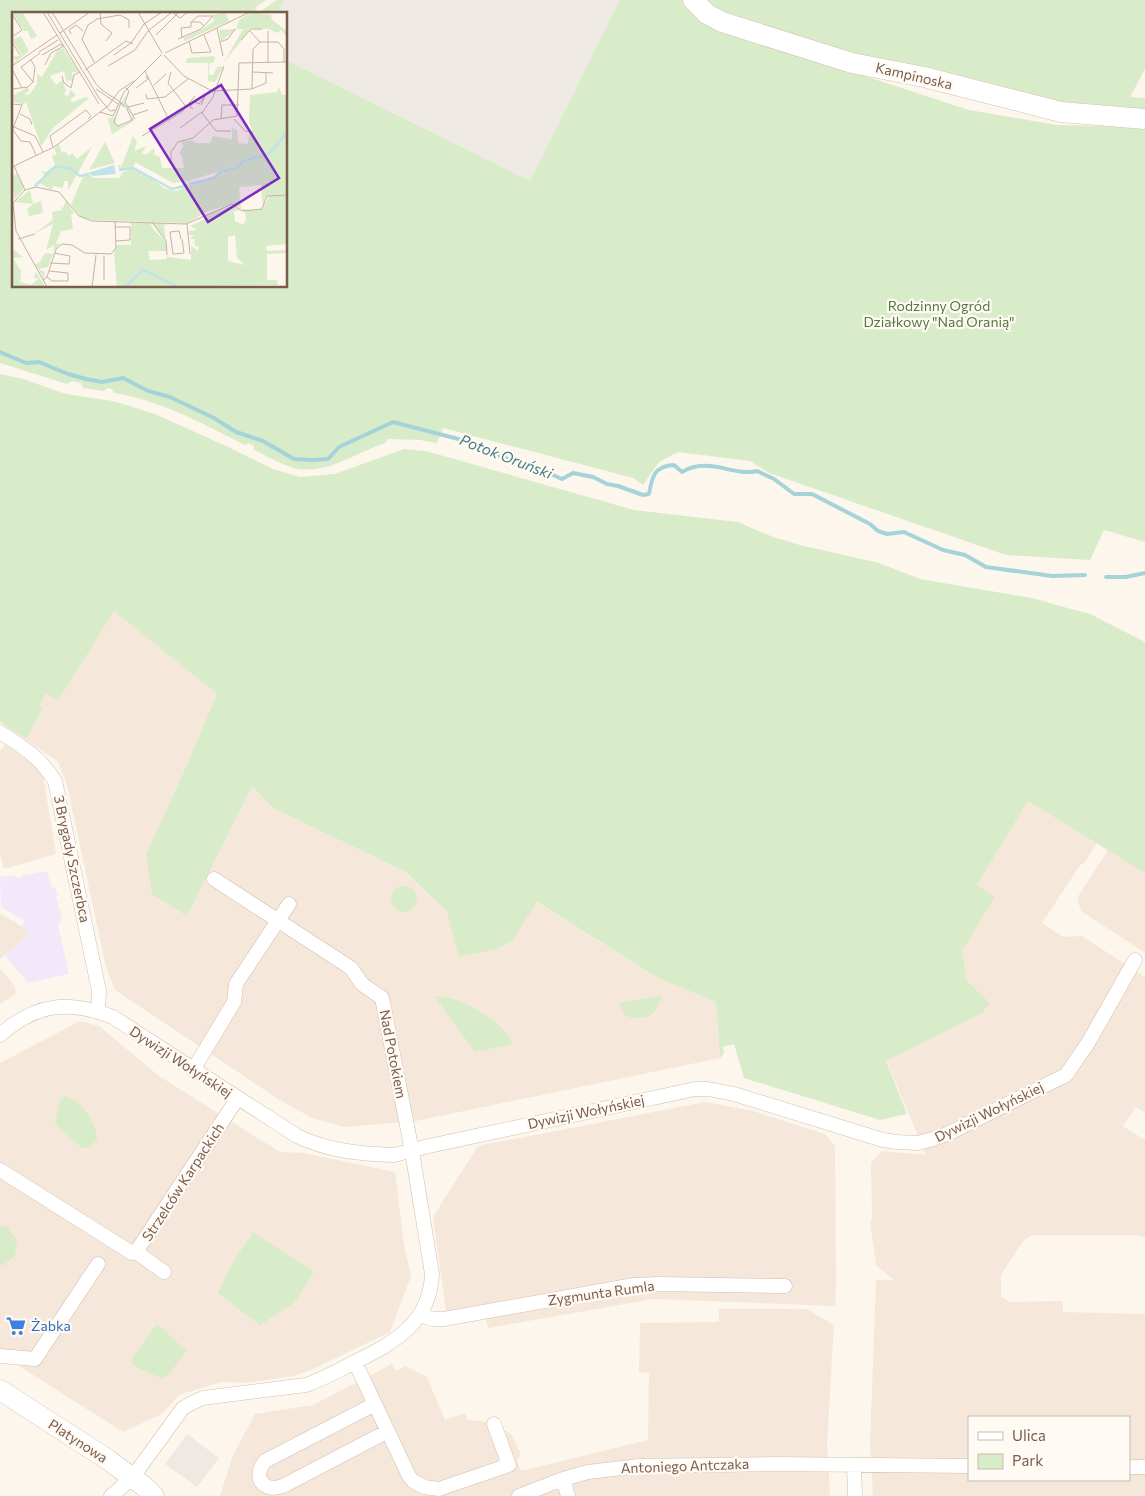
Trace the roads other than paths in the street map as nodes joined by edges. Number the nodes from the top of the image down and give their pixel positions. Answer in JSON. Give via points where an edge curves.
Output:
{"nodes":[{"id":1,"x":693,"y":0,"type":"edge"},
{"id":2,"x":1145,"y":118,"type":"edge"},
{"id":3,"x":0,"y":732,"type":"edge"},
{"id":4,"x":214,"y":879,"type":"dead end"},
{"id":5,"x":288,"y":904,"type":"dead end"},
{"id":6,"x":278,"y":920,"type":"junction"},
{"id":7,"x":1135,"y":960,"type":"dead end"},
{"id":8,"x":98,"y":1011,"type":"junction"},
{"id":9,"x":0,"y":1035,"type":"edge"},
{"id":10,"x":193,"y":1070,"type":"junction"},
{"id":11,"x":237,"y":1098,"type":"junction"},
{"id":12,"x":412,"y":1151,"type":"junction"},
{"id":13,"x":0,"y":1170,"type":"edge"},
{"id":14,"x":136,"y":1252,"type":"junction"},
{"id":15,"x":98,"y":1264,"type":"dead end"},
{"id":16,"x":164,"y":1272,"type":"dead end"},
{"id":17,"x":785,"y":1286,"type":"dead end"},
{"id":18,"x":420,"y":1314,"type":"junction"},
{"id":19,"x":0,"y":1356,"type":"edge"},
{"id":20,"x":356,"y":1362,"type":"junction"},
{"id":21,"x":0,"y":1390,"type":"edge"},
{"id":22,"x":375,"y":1404,"type":"junction"},
{"id":23,"x":494,"y":1424,"type":"dead end"},
{"id":24,"x":388,"y":1431,"type":"junction"},
{"id":25,"x":854,"y":1465,"type":"junction"},
{"id":26,"x":968,"y":1466,"type":"edge"},
{"id":27,"x":1130,"y":1467,"type":"edge"},
{"id":28,"x":1145,"y":1467,"type":"edge"},
{"id":29,"x":132,"y":1478,"type":"junction"},
{"id":30,"x":562,"y":1479,"type":"junction"},
{"id":31,"x":111,"y":1496,"type":"edge"},
{"id":32,"x":154,"y":1496,"type":"edge"},
{"id":33,"x":519,"y":1496,"type":"edge"},
{"id":34,"x":568,"y":1496,"type":"edge"},
{"id":35,"x":855,"y":1496,"type":"edge"}],
"edges":[{"from":1,"to":2,"type":"street","name":"Kampinoska","via":[[707,14],[728,24],[852,63],[924,77],[1061,112]]},
{"from":3,"to":8,"type":"street","name":"3 Brygady Szczerbca","via":[[35,755],[54,781],[99,991]]},
{"from":4,"to":6,"type":"street","name":"Nad Potokiem"},
{"from":5,"to":6,"type":"street"},
{"from":6,"to":10,"type":"street","via":[[236,984],[234,1002]]},
{"from":6,"to":12,"type":"street","name":"Nad Potokiem","via":[[351,968],[362,984],[382,998]]},
{"from":7,"to":12,"type":"street","name":"Dywizji Wołyńskiej","via":[[1066,1075],[947,1134],[918,1143],[883,1140],[708,1089],[676,1093]]},
{"from":8,"to":9,"type":"street","name":"Dywizji Wołyńskiej","via":[[57,1006],[33,1012]]},
{"from":8,"to":10,"type":"street","name":"Dywizji Wołyńskiej","via":[[113,1017]]},
{"from":10,"to":11,"type":"street","name":"Dywizji Wołyńskiej"},
{"from":11,"to":12,"type":"street","name":"Dywizji Wołyńskiej","via":[[317,1145],[369,1154],[394,1155]]},
{"from":11,"to":14,"type":"street","name":"Strzelców Karpackich"},
{"from":12,"to":18,"type":"street","via":[[432,1274]]},
{"from":13,"to":14,"type":"street","name":"Strzelców Karpackich","via":[[132,1253]]},
{"from":14,"to":16,"type":"street"},
{"from":15,"to":19,"type":"street","via":[[35,1359]]},
{"from":17,"to":18,"type":"street","name":"Zygmunta Rumla","via":[[639,1285],[444,1319]]},
{"from":18,"to":20,"type":"street","via":[[400,1337]]},
{"from":20,"to":22,"type":"street"},
{"from":20,"to":29,"type":"street","via":[[306,1385],[203,1398],[183,1408]]},
{"from":21,"to":29,"type":"street","name":"Platynowa"},
{"from":22,"to":24,"type":"street"},
{"from":22,"to":24,"type":"street","via":[[265,1461],[260,1467],[261,1482],[268,1488],[283,1486]]},
{"from":23,"to":24,"type":"street","via":[[508,1464],[439,1490],[424,1487],[409,1476]]},
{"from":25,"to":26,"type":"street","name":"Antoniego Antczaka"},
{"from":25,"to":30,"type":"street","name":"Antoniego Antczaka","via":[[640,1466],[588,1472]]},
{"from":25,"to":35,"type":"street"},
{"from":27,"to":28,"type":"street"},
{"from":29,"to":31,"type":"street"},
{"from":29,"to":32,"type":"street","name":"Platynowa"},
{"from":30,"to":33,"type":"street","name":"Antoniego Antczaka"},
{"from":30,"to":34,"type":"street"}]}
